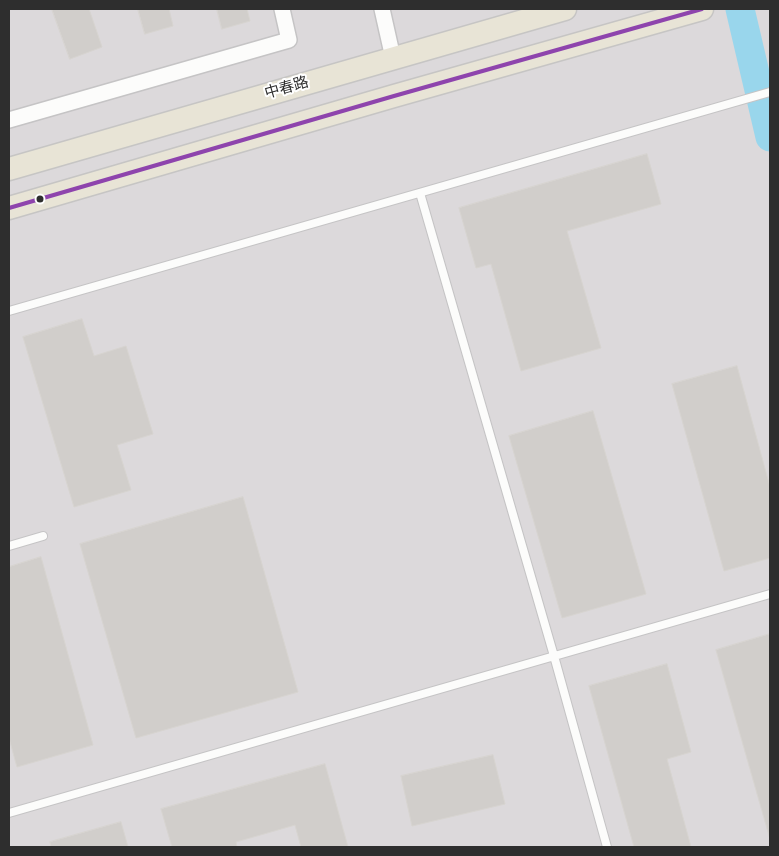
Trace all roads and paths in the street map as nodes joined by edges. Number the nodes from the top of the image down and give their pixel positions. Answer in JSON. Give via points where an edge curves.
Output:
{"nodes":[{"id":1,"x":282,"y":9,"type":"edge"},
{"id":2,"x":382,"y":9,"type":"edge"},
{"id":3,"x":565,"y":9,"type":"edge"},
{"id":4,"x":702,"y":9,"type":"edge"},
{"id":5,"x":393,"y":58,"type":"junction"},
{"id":6,"x":770,"y":92,"type":"edge"},
{"id":7,"x":9,"y":120,"type":"edge"},
{"id":8,"x":9,"y":170,"type":"edge"},
{"id":9,"x":420,"y":193,"type":"junction"},
{"id":10,"x":9,"y":208,"type":"edge"},
{"id":11,"x":9,"y":311,"type":"edge"},
{"id":12,"x":43,"y":536,"type":"dead end"},
{"id":13,"x":9,"y":546,"type":"edge"},
{"id":14,"x":770,"y":594,"type":"edge"},
{"id":15,"x":554,"y":656,"type":"junction"},
{"id":16,"x":9,"y":813,"type":"edge"},
{"id":17,"x":607,"y":847,"type":"edge"}],
"edges":[{"from":1,"to":7,"type":"street","via":[[289,40]]},
{"from":2,"to":5,"type":"street"},
{"from":3,"to":5,"type":"main road","name":"中春路"},
{"from":4,"to":10,"type":"main road"},
{"from":5,"to":8,"type":"main road","name":"中春路"},
{"from":6,"to":9,"type":"lane"},
{"from":9,"to":11,"type":"lane"},
{"from":9,"to":15,"type":"lane"},
{"from":12,"to":13,"type":"lane"},
{"from":14,"to":15,"type":"lane"},
{"from":15,"to":16,"type":"lane"},
{"from":15,"to":17,"type":"lane"}]}
